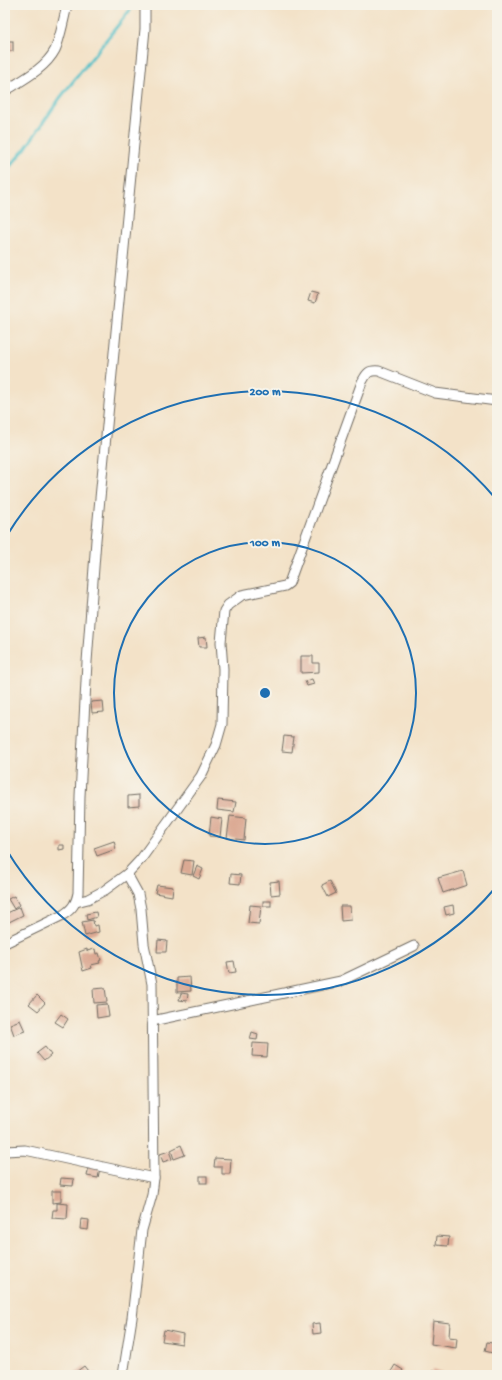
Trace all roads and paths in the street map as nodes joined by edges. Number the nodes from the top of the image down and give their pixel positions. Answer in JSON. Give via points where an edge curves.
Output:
{"nodes":[{"id":1,"x":67,"y":5,"type":"edge"},
{"id":2,"x":145,"y":5,"type":"edge"},
{"id":3,"x":5,"y":91,"type":"edge"},
{"id":4,"x":497,"y":401,"type":"edge"},
{"id":5,"x":127,"y":874,"type":"junction"},
{"id":6,"x":76,"y":902,"type":"junction"},
{"id":7,"x":5,"y":943,"type":"edge"},
{"id":8,"x":414,"y":946,"type":"dead end"},
{"id":9,"x":152,"y":1021,"type":"junction"},
{"id":10,"x":5,"y":1151,"type":"edge"},
{"id":11,"x":154,"y":1178,"type":"junction"},
{"id":12,"x":123,"y":1375,"type":"edge"}],
"edges":[{"from":1,"to":3,"type":"street","via":[[55,49],[50,57],[36,71]]},
{"from":2,"to":6,"type":"street","via":[[145,29],[95,556]]},
{"from":4,"to":5,"type":"street","via":[[435,393],[380,371],[372,370],[367,373],[289,584],[242,595],[224,611],[221,642],[222,724],[216,745],[201,776],[141,859]]},
{"from":5,"to":6,"type":"street","via":[[88,900]]},
{"from":5,"to":9,"type":"street","via":[[138,894],[141,909],[144,944],[152,984]]},
{"from":6,"to":7,"type":"street","via":[[72,909],[63,915]]},
{"from":8,"to":9,"type":"street","via":[[341,981]]},
{"from":9,"to":11,"type":"street"},
{"from":10,"to":11,"type":"street","via":[[25,1150]]},
{"from":11,"to":12,"type":"street","via":[[142,1230]]}]}
